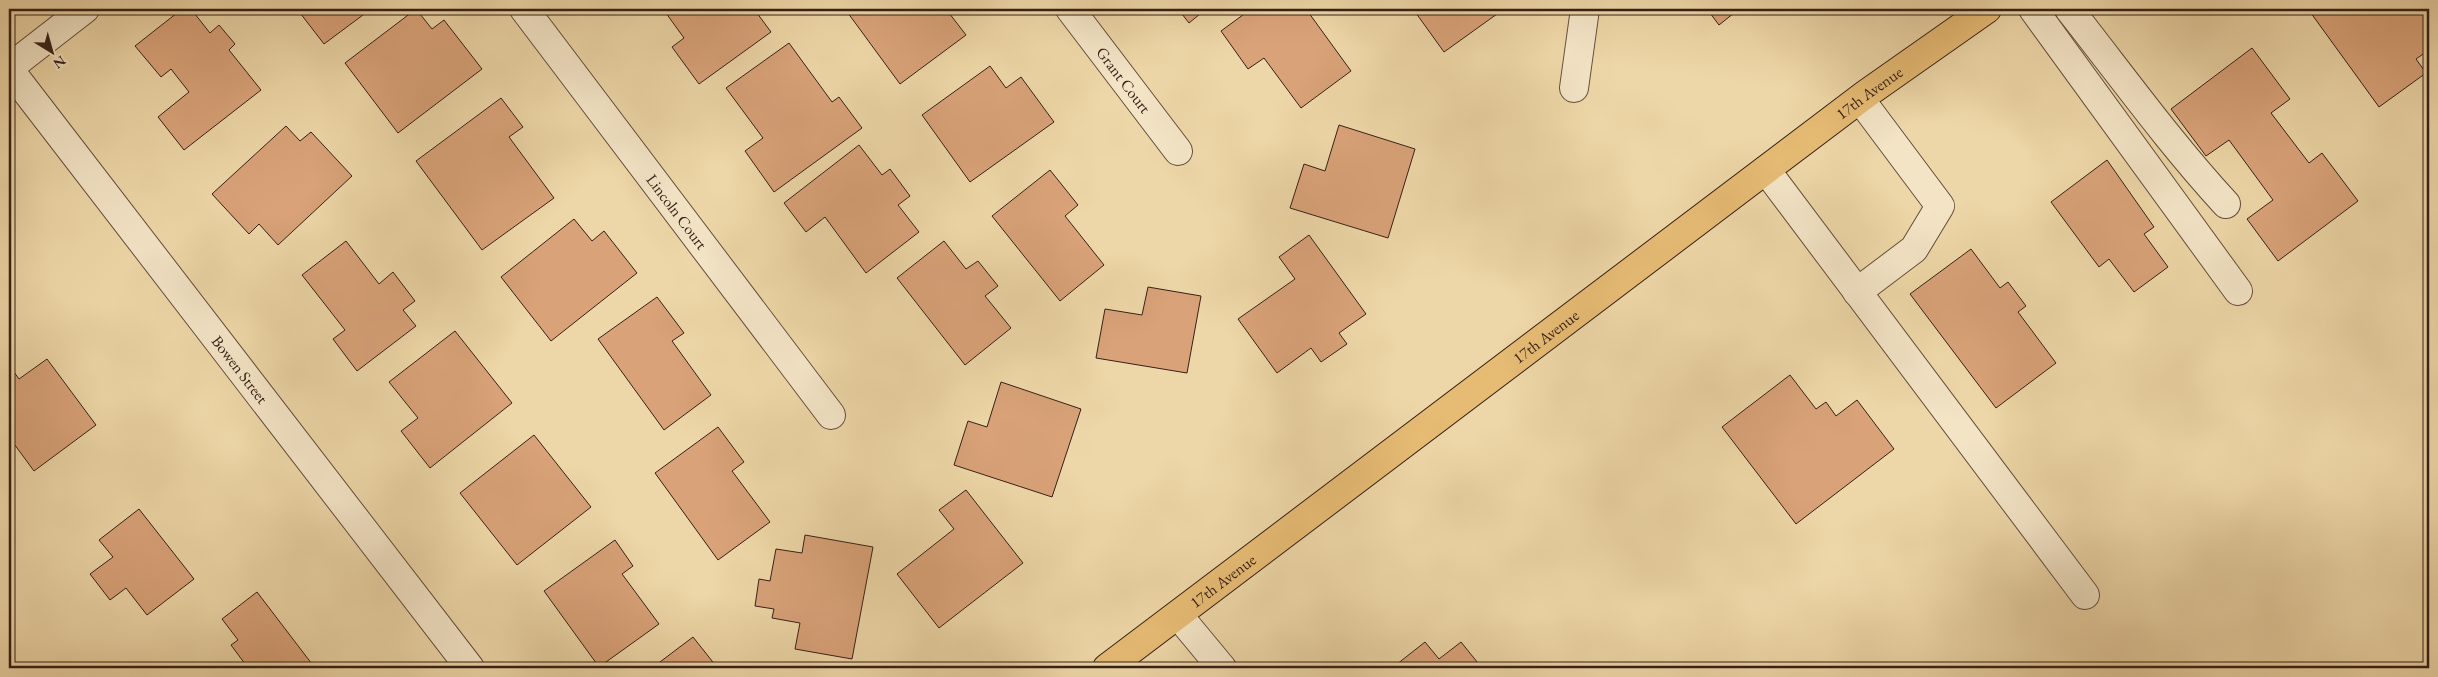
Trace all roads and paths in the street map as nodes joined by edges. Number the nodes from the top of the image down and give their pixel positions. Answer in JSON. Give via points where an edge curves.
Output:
{"nodes":[{"id":1,"x":85,"y":9,"type":"edge"},
{"id":2,"x":524,"y":9,"type":"edge"},
{"id":3,"x":1070,"y":9,"type":"edge"},
{"id":4,"x":1584,"y":9,"type":"edge"},
{"id":5,"x":1986,"y":9,"type":"edge"},
{"id":6,"x":2033,"y":9,"type":"edge"},
{"id":7,"x":2069,"y":9,"type":"edge"},
{"id":8,"x":9,"y":69,"type":"edge"},
{"id":9,"x":1574,"y":88,"type":"dead end"},
{"id":10,"x":1860,"y":99,"type":"junction"},
{"id":11,"x":1178,"y":151,"type":"dead end"},
{"id":12,"x":1766,"y":170,"type":"junction"},
{"id":13,"x":2226,"y":204,"type":"dead end"},
{"id":14,"x":2238,"y":291,"type":"dead end"},
{"id":15,"x":1857,"y":292,"type":"junction"},
{"id":16,"x":831,"y":415,"type":"dead end"},
{"id":17,"x":2085,"y":596,"type":"dead end"},
{"id":18,"x":1178,"y":615,"type":"junction"},
{"id":19,"x":470,"y":668,"type":"edge"},
{"id":20,"x":1107,"y":668,"type":"edge"},
{"id":21,"x":1222,"y":668,"type":"edge"}],
"edges":[{"from":1,"to":8,"type":"street"},
{"from":2,"to":16,"type":"street","name":"Lincoln Court"},
{"from":3,"to":11,"type":"street","name":"Grant Court"},
{"from":4,"to":9,"type":"street"},
{"from":5,"to":10,"type":"main road","name":"17th Avenue"},
{"from":6,"to":14,"type":"street"},
{"from":7,"to":13,"type":"street","via":[[2144,109]]},
{"from":8,"to":19,"type":"street","name":"Bowen Street"},
{"from":10,"to":12,"type":"main road","name":"17th Avenue"},
{"from":10,"to":15,"type":"street","via":[[1940,206],[1914,249]]},
{"from":12,"to":15,"type":"street"},
{"from":12,"to":18,"type":"main road","name":"17th Avenue"},
{"from":15,"to":17,"type":"street"},
{"from":18,"to":20,"type":"main road","name":"17th Avenue"},
{"from":18,"to":21,"type":"street"}]}
